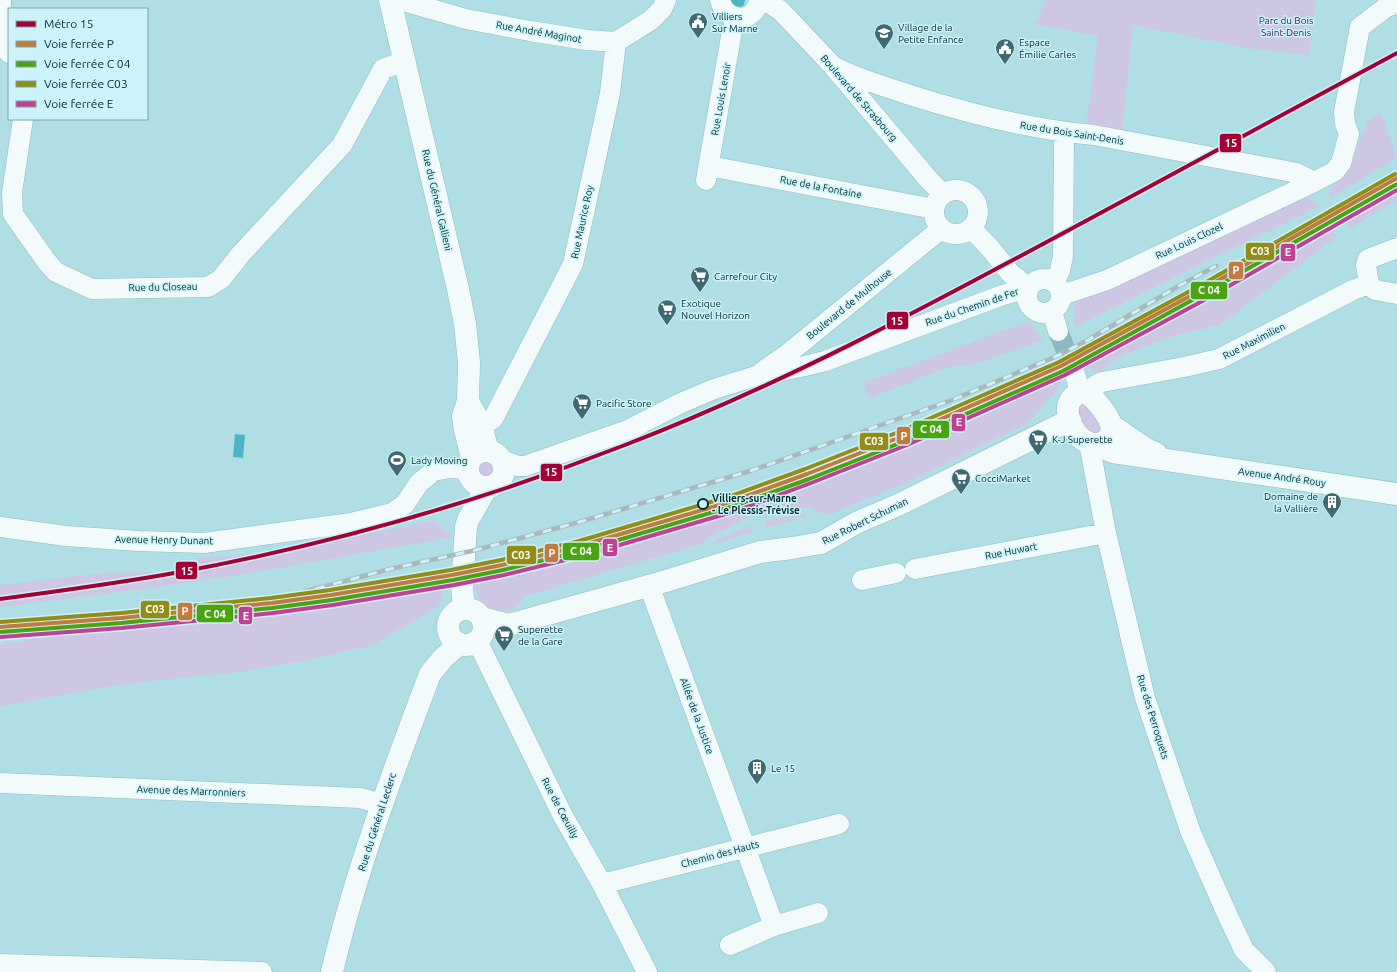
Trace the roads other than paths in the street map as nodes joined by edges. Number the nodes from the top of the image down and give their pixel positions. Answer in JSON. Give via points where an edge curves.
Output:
{"nodes":[{"id":1,"x":1,"y":0,"type":"edge"},
{"id":2,"x":390,"y":0,"type":"edge"},
{"id":3,"x":399,"y":0,"type":"edge"},
{"id":4,"x":666,"y":0,"type":"edge"},
{"id":5,"x":720,"y":0,"type":"edge"},
{"id":6,"x":1397,"y":2,"type":"edge"},
{"id":7,"x":763,"y":3,"type":"edge"},
{"id":8,"x":737,"y":18,"type":"junction"},
{"id":9,"x":616,"y":42,"type":"junction"},
{"id":10,"x":8,"y":50,"type":"edge"},
{"id":11,"x":405,"y":61,"type":"junction"},
{"id":12,"x":833,"y":66,"type":"junction"},
{"id":13,"x":23,"y":120,"type":"edge"},
{"id":14,"x":1064,"y":133,"type":"junction"},
{"id":15,"x":707,"y":173,"type":"joint"},
{"id":16,"x":1314,"y":182,"type":"junction"},
{"id":17,"x":938,"y":201,"type":"junction"},
{"id":18,"x":972,"y":228,"type":"junction"},
{"id":19,"x":941,"y":229,"type":"junction"},
{"id":20,"x":1397,"y":248,"type":"edge"},
{"id":21,"x":1369,"y":284,"type":"junction"},
{"id":22,"x":1029,"y":288,"type":"junction"},
{"id":23,"x":1397,"y":294,"type":"edge"},
{"id":24,"x":1056,"y":296,"type":"junction"},
{"id":25,"x":1058,"y":331,"type":"tunnel mouth"},
{"id":26,"x":1073,"y":368,"type":"tunnel mouth"},
{"id":27,"x":756,"y":376,"type":"junction"},
{"id":28,"x":1084,"y":392,"type":"junction"},
{"id":29,"x":468,"y":401,"type":"junction"},
{"id":30,"x":1070,"y":420,"type":"junction"},
{"id":31,"x":481,"y":425,"type":"junction"},
{"id":32,"x":1111,"y":425,"type":"junction"},
{"id":33,"x":1092,"y":444,"type":"junction"},
{"id":34,"x":1167,"y":459,"type":"junction"},
{"id":35,"x":481,"y":467,"type":"junction"},
{"id":36,"x":1397,"y":494,"type":"edge"},
{"id":37,"x":0,"y":527,"type":"edge"},
{"id":38,"x":1106,"y":532,"type":"junction"},
{"id":39,"x":916,"y":570,"type":"dead end"},
{"id":40,"x":896,"y":573,"type":"dead end"},
{"id":41,"x":862,"y":580,"type":"dead end"},
{"id":42,"x":648,"y":585,"type":"junction"},
{"id":43,"x":468,"y":630,"type":"junction"},
{"id":44,"x":0,"y":783,"type":"edge"},
{"id":45,"x":382,"y":804,"type":"junction"},
{"id":46,"x":839,"y":824,"type":"dead end"},
{"id":47,"x":745,"y":847,"type":"junction"},
{"id":48,"x":602,"y":884,"type":"junction"},
{"id":49,"x":818,"y":913,"type":"dead end"},
{"id":50,"x":774,"y":926,"type":"junction"},
{"id":51,"x":726,"y":947,"type":"dead end"},
{"id":52,"x":0,"y":964,"type":"edge"},
{"id":53,"x":262,"y":972,"type":"edge"},
{"id":54,"x":332,"y":972,"type":"edge"},
{"id":55,"x":647,"y":972,"type":"edge"},
{"id":56,"x":1266,"y":972,"type":"edge"}],
"edges":[{"from":1,"to":10,"type":"street","via":[[0,26]]},
{"from":2,"to":11,"type":"main road","name":"Rue du Général Gallieni"},
{"from":3,"to":9,"type":"street","name":"Rue André Maginot","via":[[466,19],[587,40]]},
{"from":4,"to":9,"type":"street","via":[[662,9],[651,20]]},
{"from":5,"to":8,"type":"street","via":[[725,12]]},
{"from":6,"to":16,"type":"street","name":"Rue Louis Clozel","via":[[1360,27],[1344,112],[1349,134],[1341,163],[1334,171]]},
{"from":7,"to":8,"type":"street","via":[[749,16]]},
{"from":7,"to":12,"type":"street","name":"Boulevard de Strasbourg","via":[[781,11]]},
{"from":8,"to":15,"type":"street","name":"Rue Louis Lenoir","via":[[732,32]]},
{"from":9,"to":31,"type":"street","name":"Rue Maurice Roy","via":[[610,93],[573,264],[493,419]]},
{"from":11,"to":13,"type":"street","name":"Rue du Closeau","via":[[383,69],[342,145],[221,279],[208,287],[92,288],[56,272],[13,214],[12,193]]},
{"from":11,"to":29,"type":"main road","name":"Rue du Général Gallieni","via":[[465,324],[469,362]]},
{"from":12,"to":14,"type":"street","name":"Rue du Bois Saint-Denis","via":[[864,80],[950,107],[1011,123]]},
{"from":12,"to":17,"type":"street","name":"Boulevard de Strasbourg","via":[[929,180]]},
{"from":14,"to":16,"type":"street","name":"Rue du Bois Saint-Denis","via":[[1094,136],[1297,173]]},
{"from":14,"to":24,"type":"street","via":[[1063,256]]},
{"from":15,"to":17,"type":"street","name":"Rue de la Fontaine"},
{"from":16,"to":24,"type":"street","name":"Rue Louis Clozel","via":[[1107,280]]},
{"from":17,"to":18,"type":"street","via":[[950,191],[957,190],[970,196],[978,208],[976,222]]},
{"from":17,"to":19,"type":"street","via":[[934,216]]},
{"from":18,"to":19,"type":"street","via":[[960,234],[946,233]]},
{"from":18,"to":22,"type":"street","via":[[1010,274]]},
{"from":19,"to":27,"type":"street","name":"Boulevard de Mulhouse","via":[[786,356]]},
{"from":20,"to":21,"type":"street","via":[[1368,259],[1366,265]]},
{"from":21,"to":23,"type":"street","via":[[1375,290]]},
{"from":21,"to":28,"type":"street","name":"Rue Maximilien","via":[[1219,359],[1102,382]]},
{"from":22,"to":24,"type":"street","via":[[1040,279],[1046,279]]},
{"from":22,"to":24,"type":"street","via":[[1027,300],[1032,308],[1042,313]]},
{"from":22,"to":27,"type":"street","name":"Rue du Chemin de Fer","via":[[1003,295],[824,361]]},
{"from":24,"to":25,"type":"street"},
{"from":26,"to":28,"type":"street"},
{"from":27,"to":35,"type":"street","name":"Avenue Henry Dunant","via":[[702,394],[628,430],[525,466]]},
{"from":28,"to":30,"type":"main road","via":[[1069,402]]},
{"from":28,"to":32,"type":"main road","via":[[1097,402]]},
{"from":29,"to":31,"type":"main road","name":"Rue du Général Gallieni"},
{"from":29,"to":35,"type":"main road","name":"Rue du Général Gallieni","via":[[463,416],[465,430]]},
{"from":30,"to":33,"type":"main road","via":[[1076,434]]},
{"from":30,"to":42,"type":"main road","name":"Rue Robert Schuman","via":[[898,505],[858,522],[821,543],[760,552]]},
{"from":31,"to":35,"type":"main road","name":"Rue du Général Gallieni"},
{"from":32,"to":33,"type":"main road","via":[[1110,434],[1105,441]]},
{"from":32,"to":34,"type":"main road","name":"Avenue André Rouy","via":[[1146,449]]},
{"from":33,"to":34,"type":"main road","name":"Avenue André Rouy","via":[[1113,452]]},
{"from":33,"to":38,"type":"street","name":"Rue des Perroquets"},
{"from":34,"to":36,"type":"main road","name":"Avenue André Rouy"},
{"from":35,"to":37,"type":"street","name":"Avenue Henry Dunant","via":[[434,471],[419,483],[405,504],[392,513],[351,523],[204,543],[66,536]]},
{"from":35,"to":43,"type":"main road","via":[[466,527],[462,587]]},
{"from":38,"to":39,"type":"street","name":"Rue Huwart"},
{"from":38,"to":56,"type":"street","name":"Rue des Perroquets","via":[[1145,698],[1191,833],[1244,950]]},
{"from":40,"to":41,"type":"street"},
{"from":42,"to":43,"type":"main road","name":"Rue Robert Schuman","via":[[509,625]]},
{"from":42,"to":47,"type":"street","name":"Allée de la Justice"},
{"from":43,"to":45,"type":"main road","name":"Rue du Général Leclerc","via":[[430,674]]},
{"from":43,"to":48,"type":"street","name":"Rue de Cœuilly","via":[[482,651],[562,816]]},
{"from":44,"to":45,"type":"street","name":"Avenue des Marronniers","via":[[360,798]]},
{"from":45,"to":54,"type":"main road","name":"Rue du Général Leclerc","via":[[344,920]]},
{"from":46,"to":47,"type":"street","name":"Chemin des Hauts"},
{"from":47,"to":48,"type":"street","name":"Chemin des Hauts"},
{"from":47,"to":50,"type":"street","name":"Allée de la Justice"},
{"from":48,"to":55,"type":"street","name":"Rue de Cœuilly"},
{"from":49,"to":50,"type":"street"},
{"from":50,"to":51,"type":"street"},
{"from":52,"to":53,"type":"street"}]}
